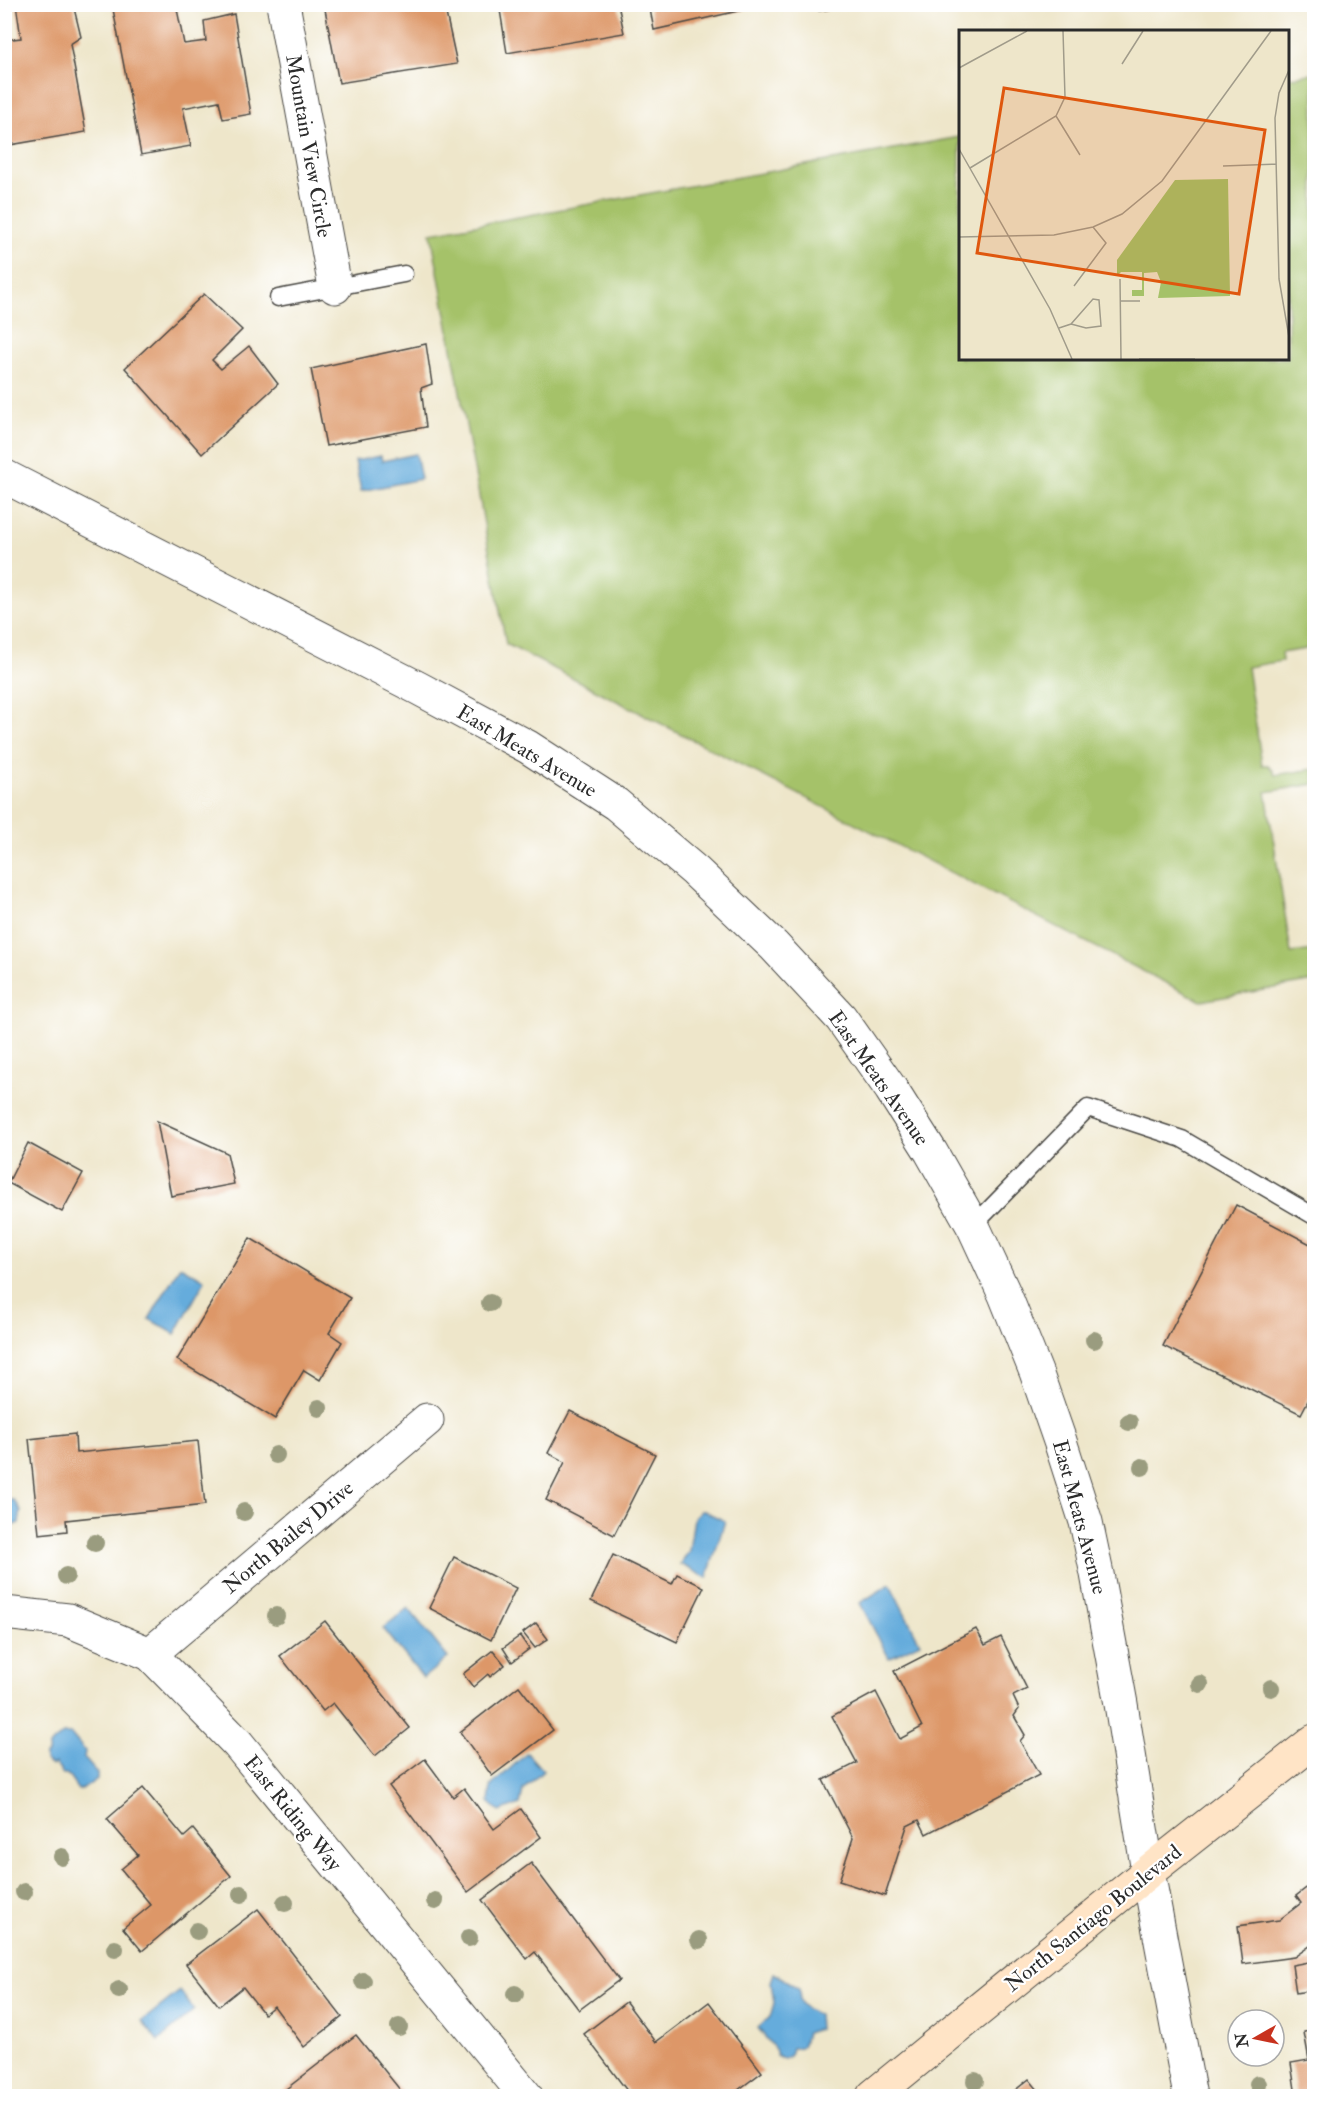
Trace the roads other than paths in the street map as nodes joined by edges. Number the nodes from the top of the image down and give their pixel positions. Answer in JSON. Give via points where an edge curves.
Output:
{"nodes":[{"id":1,"x":283,"y":4,"type":"edge"},
{"id":2,"x":404,"y":274,"type":"dead end"},
{"id":3,"x":335,"y":287,"type":"junction"},
{"id":4,"x":278,"y":298,"type":"dead end"},
{"id":5,"x":4,"y":476,"type":"edge"},
{"id":6,"x":1314,"y":1216,"type":"edge"},
{"id":7,"x":973,"y":1226,"type":"junction"},
{"id":8,"x":426,"y":1420,"type":"dead end"},
{"id":9,"x":4,"y":1612,"type":"edge"},
{"id":10,"x":150,"y":1654,"type":"junction"},
{"id":11,"x":1314,"y":1741,"type":"edge"},
{"id":12,"x":1148,"y":1872,"type":"junction"},
{"id":13,"x":526,"y":2097,"type":"edge"},
{"id":14,"x":873,"y":2097,"type":"edge"},
{"id":15,"x":1190,"y":2097,"type":"edge"}],
"edges":[{"from":1,"to":3,"type":"street","name":"Mountain View Circle"},
{"from":2,"to":3,"type":"lane"},
{"from":3,"to":4,"type":"lane"},
{"from":5,"to":7,"type":"street","name":"East Meats Avenue","via":[[418,688],[528,747],[616,804],[774,946],[841,1018],[931,1152]]},
{"from":6,"to":7,"type":"lane","via":[[1182,1139],[1088,1108]]},
{"from":7,"to":12,"type":"street","name":"East Meats Avenue","via":[[1036,1372],[1086,1522]]},
{"from":8,"to":10,"type":"street","name":"North Bailey Drive"},
{"from":9,"to":10,"type":"street","name":"East Riding Way","via":[[68,1620]]},
{"from":10,"to":13,"type":"street","name":"East Riding Way","via":[[238,1744]]},
{"from":11,"to":12,"type":"main road","name":"North Santiago Boulevard"},
{"from":12,"to":14,"type":"main road","name":"North Santiago Boulevard"},
{"from":12,"to":15,"type":"street","name":"East Meats Avenue"}]}
